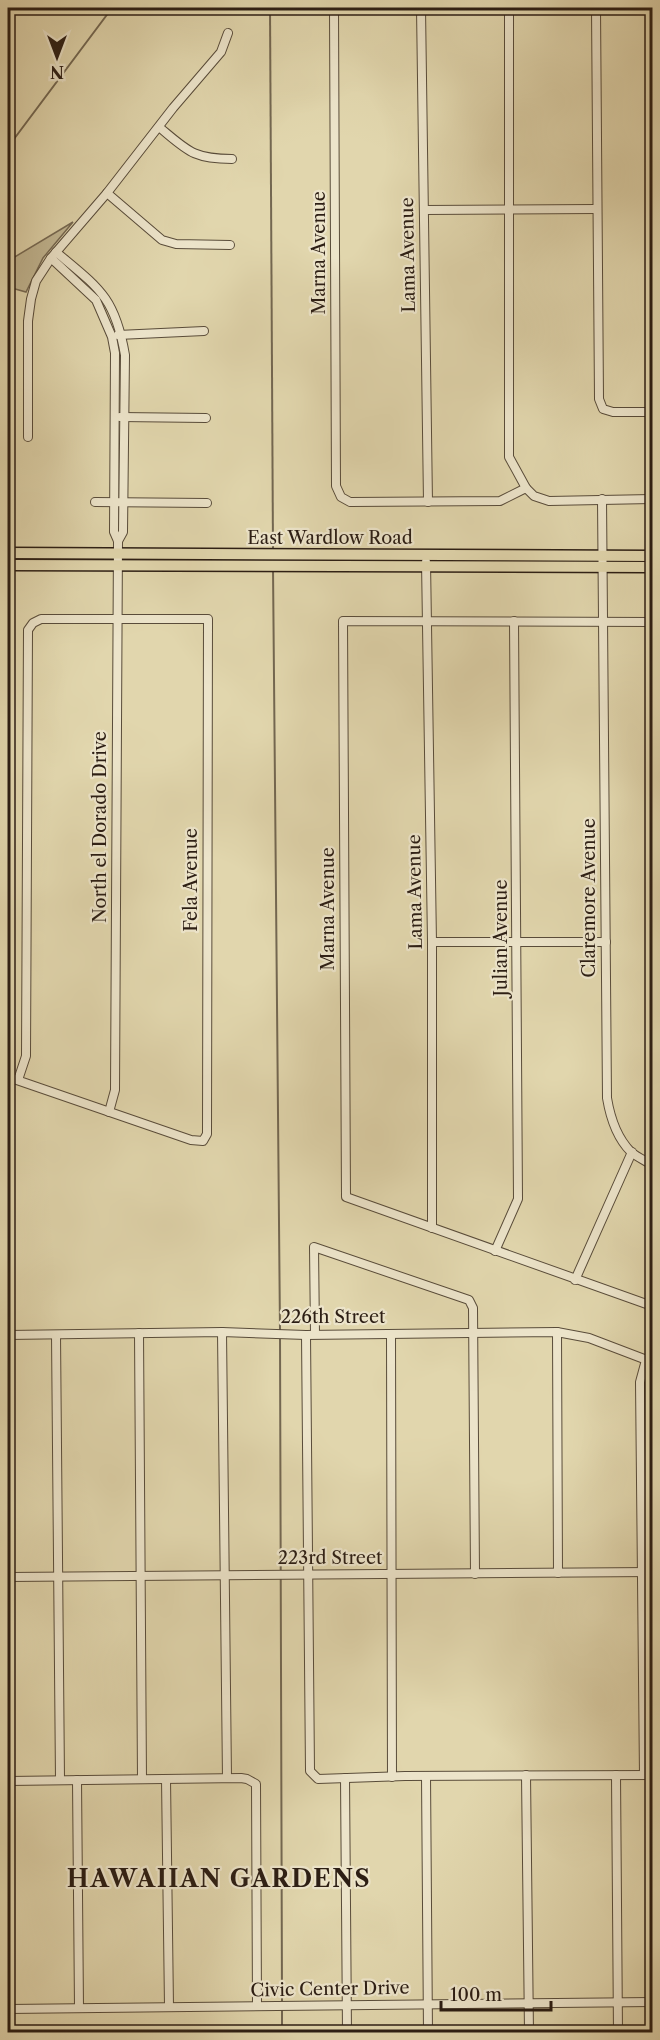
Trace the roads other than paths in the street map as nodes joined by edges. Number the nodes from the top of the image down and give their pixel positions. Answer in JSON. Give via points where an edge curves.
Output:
{"nodes":[{"id":1,"x":334,"y":8,"type":"edge"},
{"id":2,"x":421,"y":8,"type":"edge"},
{"id":3,"x":509,"y":8,"type":"edge"},
{"id":4,"x":596,"y":8,"type":"edge"},
{"id":5,"x":228,"y":33,"type":"dead end"},
{"id":6,"x":159,"y":127,"type":"junction"},
{"id":7,"x":232,"y":159,"type":"dead end"},
{"id":8,"x":107,"y":193,"type":"junction"},
{"id":9,"x":510,"y":208,"type":"junction"},
{"id":10,"x":597,"y":209,"type":"junction"},
{"id":11,"x":424,"y":210,"type":"junction"},
{"id":12,"x":230,"y":245,"type":"dead end"},
{"id":13,"x":54,"y":255,"type":"junction"},
{"id":14,"x":98,"y":288,"type":"junction"},
{"id":15,"x":91,"y":296,"type":"junction"},
{"id":16,"x":204,"y":331,"type":"dead end"},
{"id":17,"x":117,"y":336,"type":"junction"},
{"id":18,"x":652,"y":412,"type":"edge"},
{"id":19,"x":115,"y":417,"type":"junction"},
{"id":20,"x":124,"y":417,"type":"junction"},
{"id":21,"x":206,"y":418,"type":"dead end"},
{"id":22,"x":28,"y":437,"type":"dead end"},
{"id":23,"x":114,"y":464,"type":"junction"},
{"id":24,"x":124,"y":464,"type":"junction"},
{"id":25,"x":526,"y":488,"type":"junction"},
{"id":26,"x":602,"y":499,"type":"junction"},
{"id":27,"x":652,"y":499,"type":"edge"},
{"id":28,"x":95,"y":502,"type":"dead end"},
{"id":29,"x":119,"y":502,"type":"junction"},
{"id":30,"x":428,"y":502,"type":"junction"},
{"id":31,"x":207,"y":503,"type":"dead end"},
{"id":32,"x":8,"y":553,"type":"edge"},
{"id":33,"x":117,"y":553,"type":"junction"},
{"id":34,"x":426,"y":555,"type":"junction"},
{"id":35,"x":652,"y":556,"type":"edge"},
{"id":36,"x":603,"y":562,"type":"junction"},
{"id":37,"x":8,"y":565,"type":"edge"},
{"id":38,"x":117,"y":566,"type":"junction"},
{"id":39,"x":652,"y":567,"type":"edge"},
{"id":40,"x":426,"y":568,"type":"junction"},
{"id":41,"x":117,"y":619,"type":"junction"},
{"id":42,"x":514,"y":621,"type":"junction"},
{"id":43,"x":428,"y":622,"type":"junction"},
{"id":44,"x":603,"y":622,"type":"junction"},
{"id":45,"x":652,"y":622,"type":"edge"},
{"id":46,"x":432,"y":942,"type":"junction"},
{"id":47,"x":518,"y":942,"type":"junction"},
{"id":48,"x":606,"y":942,"type":"junction"},
{"id":49,"x":8,"y":1077,"type":"edge"},
{"id":50,"x":18,"y":1080,"type":"junction"},
{"id":51,"x":109,"y":1112,"type":"junction"},
{"id":52,"x":632,"y":1152,"type":"junction"},
{"id":53,"x":652,"y":1165,"type":"edge"},
{"id":54,"x":432,"y":1228,"type":"junction"},
{"id":55,"x":495,"y":1251,"type":"junction"},
{"id":56,"x":575,"y":1280,"type":"junction"},
{"id":57,"x":652,"y":1306,"type":"edge"},
{"id":58,"x":222,"y":1332,"type":"junction"},
{"id":59,"x":557,"y":1332,"type":"junction"},
{"id":60,"x":139,"y":1333,"type":"junction"},
{"id":61,"x":391,"y":1334,"type":"junction"},
{"id":62,"x":473,"y":1334,"type":"junction"},
{"id":63,"x":8,"y":1335,"type":"edge"},
{"id":64,"x":56,"y":1335,"type":"junction"},
{"id":65,"x":311,"y":1335,"type":"junction"},
{"id":66,"x":650,"y":1361,"type":"edge"},
{"id":67,"x":642,"y":1572,"type":"junction"},
{"id":68,"x":652,"y":1572,"type":"edge"},
{"id":69,"x":558,"y":1573,"type":"junction"},
{"id":70,"x":475,"y":1574,"type":"junction"},
{"id":71,"x":309,"y":1575,"type":"junction"},
{"id":72,"x":391,"y":1575,"type":"junction"},
{"id":73,"x":58,"y":1576,"type":"junction"},
{"id":74,"x":141,"y":1576,"type":"junction"},
{"id":75,"x":225,"y":1576,"type":"junction"},
{"id":76,"x":8,"y":1577,"type":"edge"},
{"id":77,"x":526,"y":1775,"type":"junction"},
{"id":78,"x":616,"y":1775,"type":"junction"},
{"id":79,"x":648,"y":1775,"type":"edge"},
{"id":80,"x":426,"y":1776,"type":"junction"},
{"id":81,"x":392,"y":1777,"type":"junction"},
{"id":82,"x":227,"y":1778,"type":"junction"},
{"id":83,"x":345,"y":1778,"type":"junction"},
{"id":84,"x":142,"y":1779,"type":"junction"},
{"id":85,"x":166,"y":1779,"type":"junction"},
{"id":86,"x":60,"y":1780,"type":"junction"},
{"id":87,"x":76,"y":1780,"type":"junction"},
{"id":88,"x":8,"y":1781,"type":"edge"},
{"id":89,"x":618,"y":2002,"type":"junction"},
{"id":90,"x":652,"y":2002,"type":"edge"},
{"id":91,"x":528,"y":2003,"type":"junction"},
{"id":92,"x":428,"y":2004,"type":"junction"},
{"id":93,"x":347,"y":2005,"type":"junction"},
{"id":94,"x":258,"y":2006,"type":"junction"},
{"id":95,"x":169,"y":2007,"type":"junction"},
{"id":96,"x":79,"y":2008,"type":"junction"},
{"id":97,"x":8,"y":2009,"type":"edge"},
{"id":98,"x":347,"y":2032,"type":"edge"},
{"id":99,"x":428,"y":2032,"type":"edge"},
{"id":100,"x":529,"y":2032,"type":"edge"},
{"id":101,"x":618,"y":2032,"type":"edge"}],
"edges":[{"from":1,"to":30,"type":"street","name":"Marna Avenue","via":[[336,486],[341,497],[350,502]]},
{"from":2,"to":11,"type":"street","name":"Lama Avenue"},
{"from":3,"to":9,"type":"street"},
{"from":4,"to":10,"type":"street"},
{"from":5,"to":6,"type":"street","via":[[221,52]]},
{"from":6,"to":7,"type":"street","via":[[191,154]]},
{"from":6,"to":8,"type":"street"},
{"from":8,"to":12,"type":"street","via":[[162,240]]},
{"from":8,"to":13,"type":"street"},
{"from":9,"to":10,"type":"street"},
{"from":9,"to":11,"type":"street"},
{"from":9,"to":25,"type":"street","via":[[509,457]]},
{"from":10,"to":18,"type":"street","via":[[599,399],[603,409],[613,412]]},
{"from":11,"to":30,"type":"street","name":"Lama Avenue"},
{"from":13,"to":14,"type":"street","name":"North el Dorado Drive"},
{"from":13,"to":15,"type":"street","name":"North el Dorado Drive"},
{"from":13,"to":22,"type":"street","via":[[36,281],[29,310]]},
{"from":14,"to":15,"type":"street"},
{"from":14,"to":17,"type":"street","name":"North el Dorado Drive","via":[[117,320]]},
{"from":15,"to":17,"type":"street","name":"North el Dorado Drive"},
{"from":16,"to":17,"type":"street"},
{"from":17,"to":19,"type":"street","name":"North el Dorado Drive"},
{"from":17,"to":20,"type":"street","name":"North el Dorado Drive","via":[[124,355]]},
{"from":19,"to":20,"type":"street"},
{"from":19,"to":23,"type":"street","name":"North el Dorado Drive"},
{"from":20,"to":21,"type":"street"},
{"from":20,"to":24,"type":"street","name":"North el Dorado Drive"},
{"from":23,"to":24,"type":"street"},
{"from":23,"to":29,"type":"street","name":"North el Dorado Drive"},
{"from":24,"to":29,"type":"street","name":"North el Dorado Drive"},
{"from":25,"to":26,"type":"street","via":[[534,496],[549,501]]},
{"from":25,"to":30,"type":"street","via":[[500,501]]},
{"from":26,"to":27,"type":"street"},
{"from":26,"to":36,"type":"street","name":"Claremore Avenue"},
{"from":28,"to":29,"type":"street"},
{"from":29,"to":31,"type":"street"},
{"from":29,"to":33,"type":"street","name":"North el Dorado Drive","via":[[123,532],[117,541]]},
{"from":32,"to":33,"type":"main road","name":"East Wardlow Road"},
{"from":33,"to":34,"type":"main road","name":"East Wardlow Road"},
{"from":33,"to":38,"type":"street","name":"North el Dorado Drive"},
{"from":34,"to":36,"type":"main road","name":"East Wardlow Road"},
{"from":34,"to":40,"type":"street","name":"Lama Avenue"},
{"from":35,"to":36,"type":"main road","name":"East Wardlow Road"},
{"from":36,"to":39,"type":"main road","name":"East Wardlow Road"},
{"from":36,"to":40,"type":"main road","name":"East Wardlow Road"},
{"from":36,"to":44,"type":"street","name":"Claremore Avenue"},
{"from":37,"to":38,"type":"main road","name":"East Wardlow Road"},
{"from":38,"to":40,"type":"main road","name":"East Wardlow Road"},
{"from":38,"to":41,"type":"street","name":"North el Dorado Drive"},
{"from":40,"to":43,"type":"street","name":"Lama Avenue"},
{"from":41,"to":50,"type":"street","via":[[41,619],[28,630],[26,1056]]},
{"from":41,"to":51,"type":"street","name":"North el Dorado Drive","via":[[115,1090]]},
{"from":41,"to":51,"type":"street","name":"Fela Avenue","via":[[208,619],[207,1134],[203,1141],[191,1140]]},
{"from":42,"to":43,"type":"street"},
{"from":42,"to":44,"type":"street"},
{"from":42,"to":47,"type":"street","name":"Julian Avenue"},
{"from":43,"to":46,"type":"street","name":"Lama Avenue"},
{"from":43,"to":54,"type":"street","name":"Marna Avenue","via":[[343,621],[346,1197]]},
{"from":44,"to":45,"type":"street"},
{"from":44,"to":48,"type":"street","name":"Claremore Avenue"},
{"from":46,"to":47,"type":"street"},
{"from":46,"to":54,"type":"street","name":"Lama Avenue"},
{"from":47,"to":48,"type":"street"},
{"from":47,"to":55,"type":"street","name":"Julian Avenue","via":[[518,1199]]},
{"from":48,"to":52,"type":"street","name":"Claremore Avenue","via":[[607,1098],[619,1135]]},
{"from":49,"to":50,"type":"street"},
{"from":50,"to":51,"type":"street"},
{"from":52,"to":53,"type":"street"},
{"from":52,"to":56,"type":"street"},
{"from":54,"to":55,"type":"street"},
{"from":55,"to":56,"type":"street"},
{"from":56,"to":57,"type":"street"},
{"from":58,"to":60,"type":"street","name":"226th Street"},
{"from":58,"to":65,"type":"street","name":"226th Street"},
{"from":58,"to":75,"type":"street"},
{"from":59,"to":62,"type":"street","name":"226th Street"},
{"from":59,"to":66,"type":"street","name":"226th Street","via":[[589,1338]]},
{"from":59,"to":69,"type":"street"},
{"from":60,"to":64,"type":"street","name":"226th Street"},
{"from":60,"to":74,"type":"street"},
{"from":61,"to":62,"type":"street","name":"226th Street"},
{"from":61,"to":65,"type":"street","name":"226th Street"},
{"from":61,"to":72,"type":"street"},
{"from":62,"to":65,"type":"street","via":[[473,1308],[469,1300],[314,1246]]},
{"from":62,"to":70,"type":"street"},
{"from":63,"to":64,"type":"street","name":"226th Street"},
{"from":64,"to":73,"type":"street"},
{"from":65,"to":71,"type":"street"},
{"from":66,"to":67,"type":"street","via":[[640,1382]]},
{"from":67,"to":68,"type":"street","name":"223rd Street"},
{"from":67,"to":69,"type":"street","name":"223rd Street"},
{"from":67,"to":79,"type":"street"},
{"from":69,"to":70,"type":"street","name":"223rd Street"},
{"from":70,"to":72,"type":"street","name":"223rd Street"},
{"from":71,"to":72,"type":"street","name":"223rd Street"},
{"from":71,"to":75,"type":"street","name":"223rd Street"},
{"from":71,"to":83,"type":"street","via":[[310,1771],[318,1779]]},
{"from":72,"to":81,"type":"street"},
{"from":73,"to":74,"type":"street","name":"223rd Street"},
{"from":73,"to":76,"type":"street","name":"223rd Street"},
{"from":73,"to":86,"type":"street"},
{"from":74,"to":75,"type":"street","name":"223rd Street"},
{"from":74,"to":84,"type":"street"},
{"from":75,"to":82,"type":"street"},
{"from":77,"to":78,"type":"street"},
{"from":77,"to":80,"type":"street"},
{"from":77,"to":91,"type":"street"},
{"from":78,"to":79,"type":"street"},
{"from":78,"to":89,"type":"street"},
{"from":80,"to":81,"type":"street"},
{"from":80,"to":92,"type":"street"},
{"from":81,"to":83,"type":"street"},
{"from":82,"to":85,"type":"street"},
{"from":82,"to":94,"type":"street","via":[[252,1781],[257,1790]]},
{"from":83,"to":93,"type":"street"},
{"from":84,"to":85,"type":"street"},
{"from":84,"to":87,"type":"street"},
{"from":85,"to":95,"type":"street"},
{"from":86,"to":87,"type":"street"},
{"from":86,"to":88,"type":"street"},
{"from":87,"to":96,"type":"street"},
{"from":89,"to":90,"type":"street","name":"Civic Center Drive"},
{"from":89,"to":91,"type":"street","name":"Civic Center Drive"},
{"from":89,"to":101,"type":"street"},
{"from":91,"to":92,"type":"street","name":"Civic Center Drive"},
{"from":91,"to":100,"type":"street"},
{"from":92,"to":93,"type":"street","name":"Civic Center Drive"},
{"from":92,"to":99,"type":"street"},
{"from":93,"to":94,"type":"street","name":"Civic Center Drive"},
{"from":93,"to":98,"type":"street"},
{"from":94,"to":95,"type":"street","name":"Civic Center Drive"},
{"from":95,"to":96,"type":"street","name":"Civic Center Drive"},
{"from":96,"to":97,"type":"street","name":"Civic Center Drive"}]}
